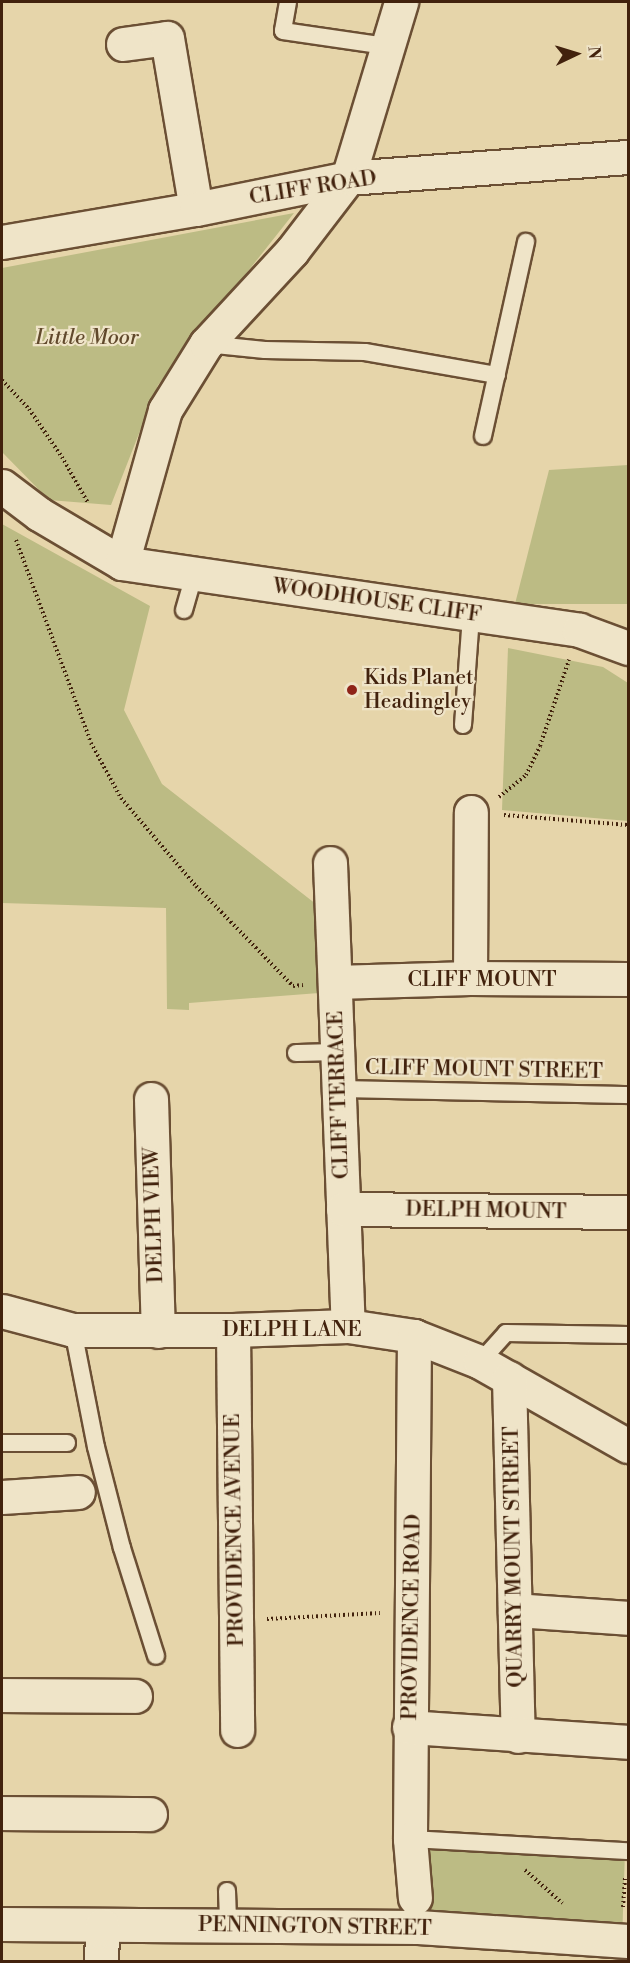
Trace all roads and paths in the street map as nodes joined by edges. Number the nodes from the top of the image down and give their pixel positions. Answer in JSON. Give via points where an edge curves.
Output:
{"nodes":[{"id":1,"x":288,"y":2,"type":"edge"},
{"id":2,"x":401,"y":2,"type":"edge"},
{"id":3,"x":123,"y":44,"type":"dead end"},
{"id":4,"x":386,"y":46,"type":"junction"},
{"id":5,"x":628,"y":157,"type":"edge"},
{"id":6,"x":348,"y":178,"type":"junction"},
{"id":7,"x":196,"y":209,"type":"junction"},
{"id":8,"x":2,"y":242,"type":"edge"},
{"id":9,"x":526,"y":242,"type":"dead end"},
{"id":10,"x":206,"y":344,"type":"junction"},
{"id":11,"x":497,"y":375,"type":"junction"},
{"id":12,"x":2,"y":380,"type":"edge"},
{"id":13,"x":483,"y":436,"type":"dead end"},
{"id":14,"x":2,"y":486,"type":"edge"},
{"id":15,"x":93,"y":512,"type":"dead end"},
{"id":16,"x":13,"y":533,"type":"dead end"},
{"id":17,"x":123,"y":563,"type":"junction"},
{"id":18,"x":194,"y":574,"type":"junction"},
{"id":19,"x":184,"y":609,"type":"dead end"},
{"id":20,"x":471,"y":615,"type":"junction"},
{"id":21,"x":579,"y":630,"type":"junction"},
{"id":22,"x":628,"y":648,"type":"edge"},
{"id":23,"x":463,"y":725,"type":"dead end"},
{"id":24,"x":478,"y":813,"type":"junction"},
{"id":25,"x":628,"y":825,"type":"edge"},
{"id":26,"x":330,"y":863,"type":"dead end"},
{"id":27,"x":470,"y":978,"type":"junction"},
{"id":28,"x":628,"y":979,"type":"edge"},
{"id":29,"x":334,"y":982,"type":"junction"},
{"id":30,"x":337,"y":1052,"type":"junction"},
{"id":31,"x":296,"y":1053,"type":"dead end"},
{"id":32,"x":338,"y":1089,"type":"junction"},
{"id":33,"x":628,"y":1095,"type":"edge"},
{"id":34,"x":151,"y":1099,"type":"dead end"},
{"id":35,"x":343,"y":1209,"type":"junction"},
{"id":36,"x":628,"y":1212,"type":"edge"},
{"id":37,"x":2,"y":1311,"type":"edge"},
{"id":38,"x":348,"y":1326,"type":"junction"},
{"id":39,"x":73,"y":1330,"type":"junction"},
{"id":40,"x":233,"y":1330,"type":"junction"},
{"id":41,"x":158,"y":1331,"type":"junction"},
{"id":42,"x":628,"y":1335,"type":"edge"},
{"id":43,"x":414,"y":1336,"type":"junction"},
{"id":44,"x":480,"y":1362,"type":"junction"},
{"id":45,"x":510,"y":1378,"type":"junction"},
{"id":46,"x":2,"y":1443,"type":"edge"},
{"id":47,"x":67,"y":1443,"type":"dead end"},
{"id":48,"x":628,"y":1446,"type":"edge"},
{"id":49,"x":78,"y":1492,"type":"dead end"},
{"id":50,"x":2,"y":1497,"type":"edge"},
{"id":51,"x":515,"y":1610,"type":"junction"},
{"id":52,"x":413,"y":1611,"type":"junction"},
{"id":53,"x":628,"y":1618,"type":"edge"},
{"id":54,"x":235,"y":1621,"type":"junction"},
{"id":55,"x":156,"y":1656,"type":"dead end"},
{"id":56,"x":2,"y":1695,"type":"edge"},
{"id":57,"x":135,"y":1696,"type":"dead end"},
{"id":58,"x":410,"y":1726,"type":"junction"},
{"id":59,"x":237,"y":1730,"type":"dead end"},
{"id":60,"x":518,"y":1736,"type":"junction"},
{"id":61,"x":628,"y":1742,"type":"edge"},
{"id":62,"x":2,"y":1813,"type":"edge"},
{"id":63,"x":150,"y":1814,"type":"dead end"},
{"id":64,"x":410,"y":1839,"type":"junction"},
{"id":65,"x":496,"y":1844,"type":"junction"},
{"id":66,"x":627,"y":1851,"type":"edge"},
{"id":67,"x":227,"y":1891,"type":"dead end"},
{"id":68,"x":416,"y":1898,"type":"dead end"},
{"id":69,"x":2,"y":1924,"type":"edge"},
{"id":70,"x":228,"y":1924,"type":"junction"},
{"id":71,"x":102,"y":1925,"type":"junction"},
{"id":72,"x":614,"y":1946,"type":"edge"},
{"id":73,"x":101,"y":1962,"type":"edge"}],
"edges":[{"from":1,"to":4,"type":"lane","via":[[283,31]]},
{"from":2,"to":4,"type":"street"},
{"from":3,"to":7,"type":"street","via":[[166,38]]},
{"from":4,"to":6,"type":"street"},
{"from":5,"to":6,"type":"street","name":"CLIFF ROAD"},
{"from":6,"to":7,"type":"street","name":"CLIFF ROAD"},
{"from":6,"to":10,"type":"street","via":[[292,251]]},
{"from":7,"to":8,"type":"street","name":"CLIFF ROAD"},
{"from":9,"to":11,"type":"lane"},
{"from":10,"to":11,"type":"lane","via":[[265,350],[365,352]]},
{"from":10,"to":17,"type":"street","via":[[165,410]]},
{"from":11,"to":13,"type":"lane"},
{"from":12,"to":15,"type":"path","via":[[49,438]]},
{"from":14,"to":17,"type":"street","name":"WOODHOUSE CLIFF","via":[[39,514]]},
{"from":16,"to":29,"type":"path","via":[[91,742],[121,798],[196,886],[293,986]]},
{"from":17,"to":18,"type":"street","name":"WOODHOUSE CLIFF"},
{"from":18,"to":19,"type":"lane"},
{"from":18,"to":20,"type":"street","name":"WOODHOUSE CLIFF"},
{"from":20,"to":21,"type":"street","name":"WOODHOUSE CLIFF"},
{"from":20,"to":23,"type":"lane"},
{"from":21,"to":22,"type":"street","name":"WOODHOUSE CLIFF"},
{"from":21,"to":24,"type":"path","via":[[540,746],[526,775]]},
{"from":24,"to":25,"type":"path"},
{"from":24,"to":27,"type":"street"},
{"from":26,"to":29,"type":"street","name":"CLIFF TERRACE"},
{"from":27,"to":28,"type":"street","name":"CLIFF MOUNT"},
{"from":27,"to":29,"type":"street","name":"CLIFF MOUNT"},
{"from":29,"to":30,"type":"street","name":"CLIFF TERRACE"},
{"from":30,"to":31,"type":"lane"},
{"from":30,"to":32,"type":"street","name":"CLIFF TERRACE"},
{"from":32,"to":33,"type":"lane","name":"CLIFF MOUNT STREET"},
{"from":32,"to":35,"type":"street","name":"CLIFF TERRACE"},
{"from":34,"to":41,"type":"street","name":"DELPH VIEW"},
{"from":35,"to":36,"type":"street","name":"DELPH MOUNT"},
{"from":35,"to":38,"type":"street","name":"CLIFF TERRACE"},
{"from":37,"to":39,"type":"street","name":"DELPH LANE"},
{"from":38,"to":40,"type":"street","name":"DELPH LANE"},
{"from":38,"to":43,"type":"street","name":"DELPH LANE"},
{"from":39,"to":41,"type":"street","name":"DELPH LANE"},
{"from":39,"to":55,"type":"lane","via":[[96,1447]]},
{"from":40,"to":41,"type":"street","name":"DELPH LANE"},
{"from":40,"to":54,"type":"street","name":"PROVIDENCE AVENUE"},
{"from":42,"to":44,"type":"lane","via":[[506,1333]]},
{"from":43,"to":44,"type":"street","name":"DELPH LANE"},
{"from":43,"to":52,"type":"street","name":"PROVIDENCE ROAD"},
{"from":44,"to":45,"type":"street","name":"DELPH LANE"},
{"from":45,"to":48,"type":"street","name":"DELPH LANE"},
{"from":45,"to":51,"type":"street","name":"QUARRY MOUNT STREET"},
{"from":46,"to":47,"type":"lane"},
{"from":49,"to":50,"type":"street"},
{"from":51,"to":53,"type":"street"},
{"from":51,"to":60,"type":"street","name":"QUARRY MOUNT STREET"},
{"from":52,"to":54,"type":"path"},
{"from":52,"to":58,"type":"street","name":"PROVIDENCE ROAD"},
{"from":54,"to":59,"type":"street","name":"PROVIDENCE AVENUE"},
{"from":56,"to":57,"type":"street"},
{"from":58,"to":60,"type":"street"},
{"from":58,"to":64,"type":"street","name":"PROVIDENCE ROAD"},
{"from":60,"to":61,"type":"street"},
{"from":62,"to":63,"type":"street"},
{"from":64,"to":65,"type":"lane"},
{"from":64,"to":68,"type":"street","name":"PROVIDENCE ROAD"},
{"from":65,"to":66,"type":"lane"},
{"from":65,"to":72,"type":"path"},
{"from":66,"to":72,"type":"path"},
{"from":67,"to":70,"type":"lane"},
{"from":69,"to":71,"type":"street","name":"PENNINGTON STREET"},
{"from":70,"to":71,"type":"street","name":"PENNINGTON STREET"},
{"from":70,"to":72,"type":"street","name":"PENNINGTON STREET","via":[[418,1927]]},
{"from":71,"to":73,"type":"street"}]}
